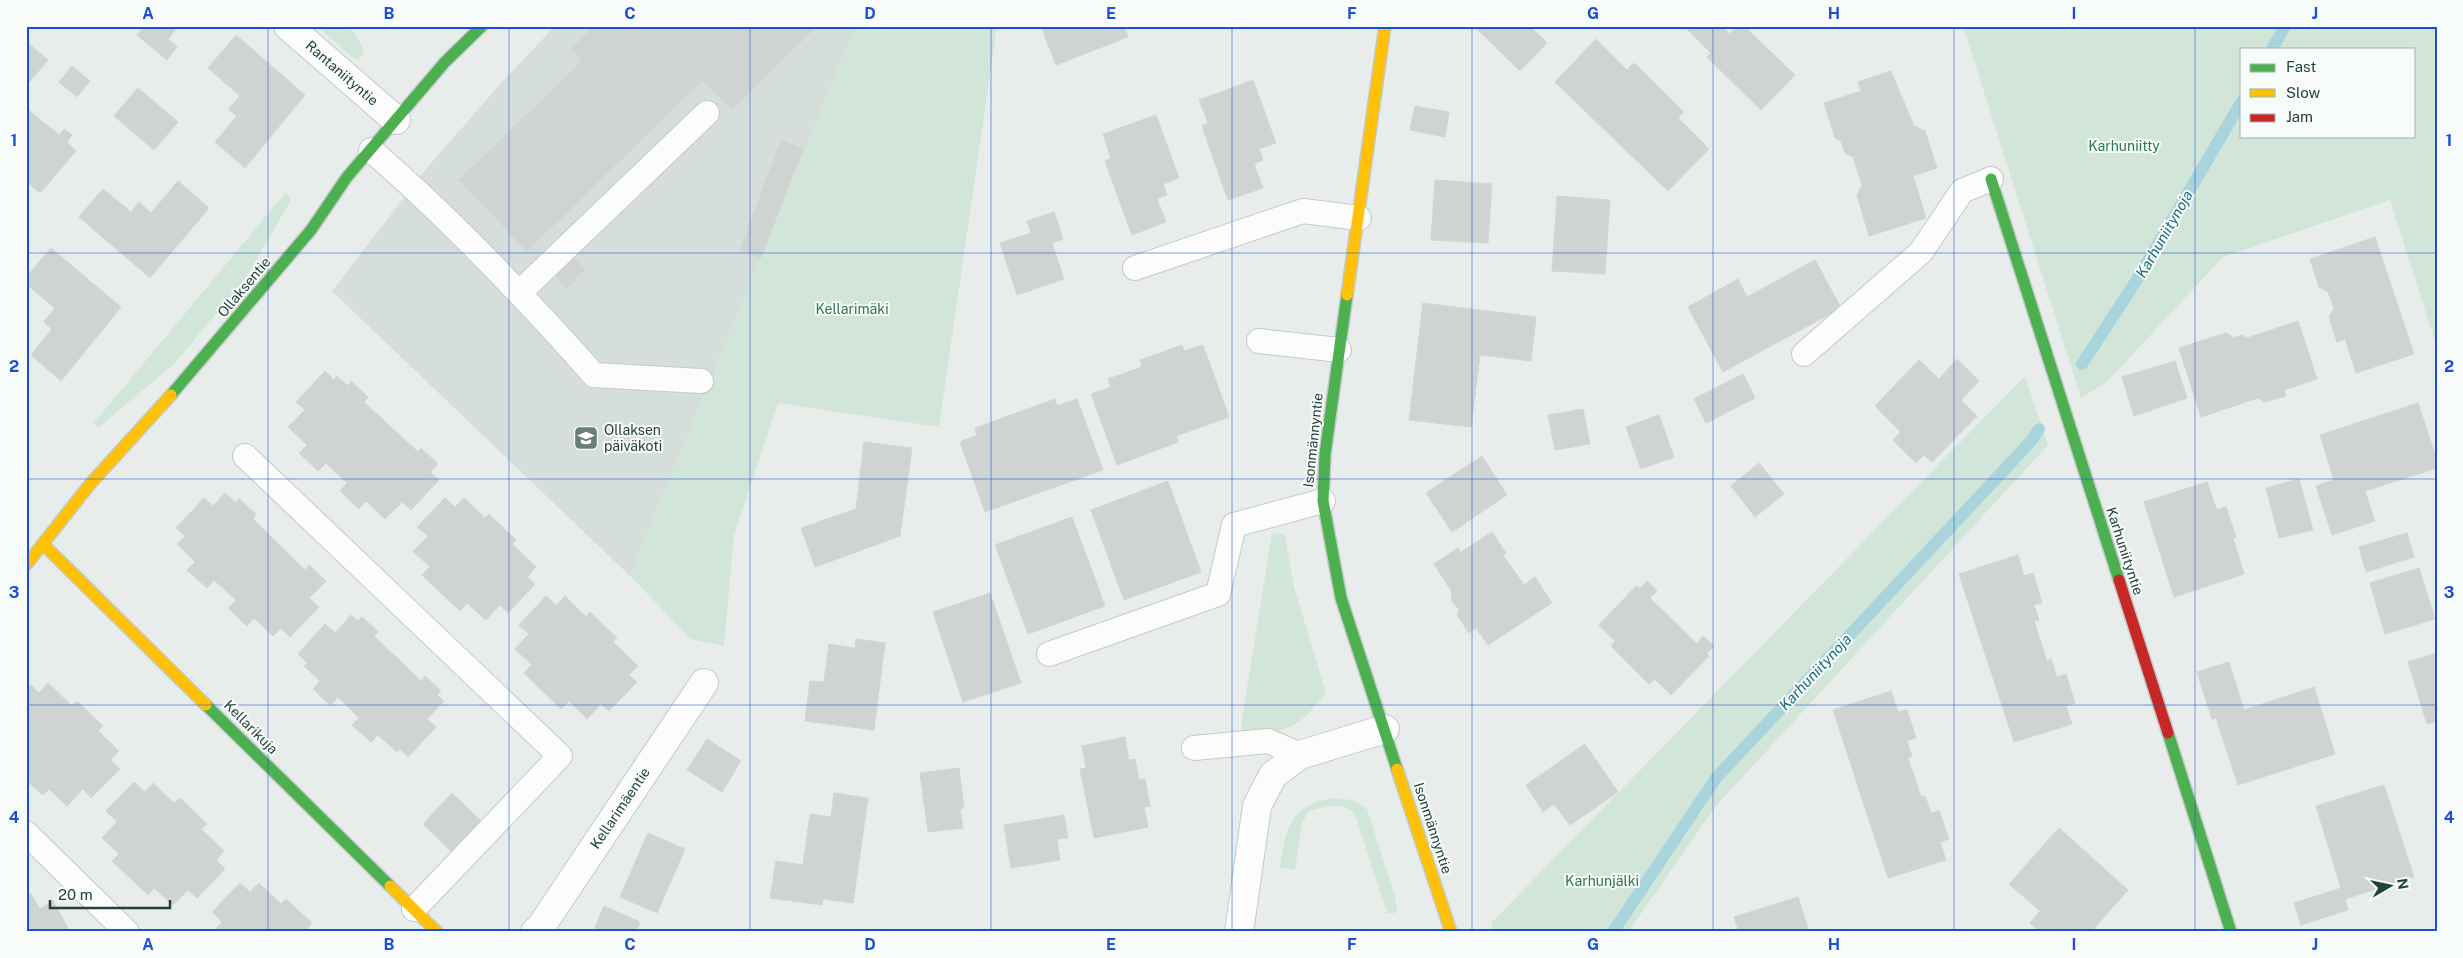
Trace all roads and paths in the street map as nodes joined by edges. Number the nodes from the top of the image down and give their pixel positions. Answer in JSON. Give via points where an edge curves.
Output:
{"nodes":[{"id":1,"x":288,"y":26,"type":"edge"},
{"id":2,"x":482,"y":26,"type":"edge"},
{"id":3,"x":1385,"y":26,"type":"edge"},
{"id":4,"x":707,"y":113,"type":"dead end"},
{"id":5,"x":396,"y":120,"type":"junction"},
{"id":6,"x":371,"y":150,"type":"junction"},
{"id":7,"x":1991,"y":179,"type":"joint"},
{"id":8,"x":1358,"y":218,"type":"junction"},
{"id":9,"x":1135,"y":268,"type":"dead end"},
{"id":10,"x":520,"y":292,"type":"junction"},
{"id":11,"x":1259,"y":341,"type":"dead end"},
{"id":12,"x":1339,"y":350,"type":"junction"},
{"id":13,"x":1804,"y":354,"type":"dead end"},
{"id":14,"x":701,"y":381,"type":"dead end"},
{"id":15,"x":245,"y":456,"type":"dead end"},
{"id":16,"x":1323,"y":501,"type":"junction"},
{"id":17,"x":44,"y":545,"type":"junction"},
{"id":18,"x":26,"y":565,"type":"edge"},
{"id":19,"x":1049,"y":654,"type":"dead end"},
{"id":20,"x":704,"y":683,"type":"dead end"},
{"id":21,"x":1385,"y":729,"type":"junction"},
{"id":22,"x":1194,"y":748,"type":"dead end"},
{"id":23,"x":1300,"y":755,"type":"junction"},
{"id":24,"x":26,"y":833,"type":"edge"},
{"id":25,"x":414,"y":909,"type":"junction"},
{"id":26,"x":1450,"y":931,"type":"edge"},
{"id":27,"x":127,"y":932,"type":"edge"},
{"id":28,"x":437,"y":932,"type":"edge"},
{"id":29,"x":535,"y":932,"type":"edge"},
{"id":30,"x":1239,"y":932,"type":"edge"},
{"id":31,"x":2231,"y":932,"type":"edge"}],
"edges":[{"from":1,"to":5,"type":"street","name":"Rantaniityntie"},
{"from":2,"to":5,"type":"street","name":"Ollaksentie"},
{"from":3,"to":8,"type":"street","name":"Isonmännyntie"},
{"from":4,"to":10,"type":"lane"},
{"from":5,"to":6,"type":"street","name":"Ollaksentie"},
{"from":6,"to":10,"type":"lane"},
{"from":6,"to":17,"type":"street","name":"Ollaksentie","via":[[347,177],[311,230],[192,371],[91,483]]},
{"from":7,"to":13,"type":"lane","via":[[1962,191],[1921,252]]},
{"from":7,"to":31,"type":"street","name":"Karhuniityntie"},
{"from":8,"to":9,"type":"lane","via":[[1303,212]]},
{"from":8,"to":12,"type":"street","name":"Isonmännyntie"},
{"from":10,"to":14,"type":"lane","via":[[594,375]]},
{"from":11,"to":12,"type":"lane"},
{"from":12,"to":16,"type":"street","name":"Isonmännyntie","via":[[1325,454]]},
{"from":15,"to":25,"type":"lane","via":[[560,756]]},
{"from":16,"to":19,"type":"lane","via":[[1234,525],[1218,594]]},
{"from":16,"to":21,"type":"street","name":"Isonmännyntie","via":[[1341,598]]},
{"from":17,"to":18,"type":"street","name":"Ollaksentie"},
{"from":17,"to":25,"type":"street","name":"Kellarikuja"},
{"from":20,"to":29,"type":"street","name":"Kellarimäentie"},
{"from":21,"to":23,"type":"street"},
{"from":21,"to":26,"type":"street","name":"Isonmännyntie"},
{"from":22,"to":23,"type":"lane","via":[[1268,741]]},
{"from":23,"to":30,"type":"street","via":[[1273,775],[1257,806]]},
{"from":24,"to":27,"type":"lane"},
{"from":25,"to":28,"type":"street","name":"Kellarikuja"}]}
